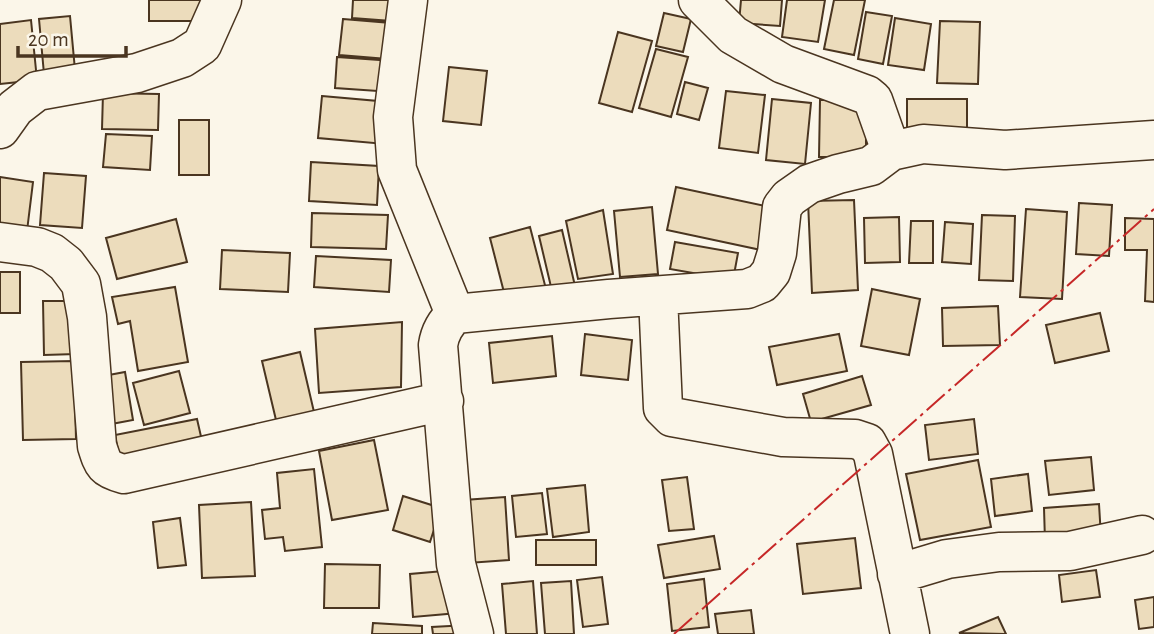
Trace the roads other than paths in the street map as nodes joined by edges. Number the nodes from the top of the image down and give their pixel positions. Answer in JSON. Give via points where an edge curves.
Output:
{"nodes":[{"id":1,"x":222,"y":0,"type":"edge"},
{"id":2,"x":408,"y":0,"type":"edge"},
{"id":3,"x":698,"y":0,"type":"edge"},
{"id":4,"x":0,"y":129,"type":"edge"},
{"id":5,"x":1154,"y":140,"type":"edge"},
{"id":6,"x":891,"y":151,"type":"junction"},
{"id":7,"x":0,"y":242,"type":"edge"},
{"id":8,"x":657,"y":296,"type":"junction"},
{"id":9,"x":454,"y":314,"type":"junction"},
{"id":10,"x":444,"y":401,"type":"junction"},
{"id":11,"x":1142,"y":535,"type":"dead end"},
{"id":12,"x":897,"y":574,"type":"junction"},
{"id":13,"x":474,"y":634,"type":"edge"},
{"id":14,"x":910,"y":634,"type":"edge"}],
"edges":[{"from":1,"to":4,"type":"street","via":[[202,45],[182,58],[137,73],[37,91],[15,107]]},
{"from":2,"to":9,"type":"street","via":[[393,117],[397,170]]},
{"from":3,"to":6,"type":"street","via":[[733,35],[783,64],[867,95],[873,100]]},
{"from":5,"to":6,"type":"street","via":[[1004,150],[923,144]]},
{"from":6,"to":8,"type":"street","via":[[871,166],[809,184],[789,198],[782,207],[771,272],[762,283],[747,289]]},
{"from":7,"to":10,"type":"street","via":[[52,253],[81,284],[97,446],[102,464],[112,471],[124,474]]},
{"from":8,"to":9,"type":"street"},
{"from":8,"to":12,"type":"street","via":[[666,413],[783,437],[867,443]]},
{"from":9,"to":10,"type":"street","via":[[439,333]]},
{"from":10,"to":13,"type":"street","via":[[456,564]]},
{"from":11,"to":12,"type":"street","via":[[1070,551],[999,552],[947,559]]},
{"from":12,"to":14,"type":"street"}]}
